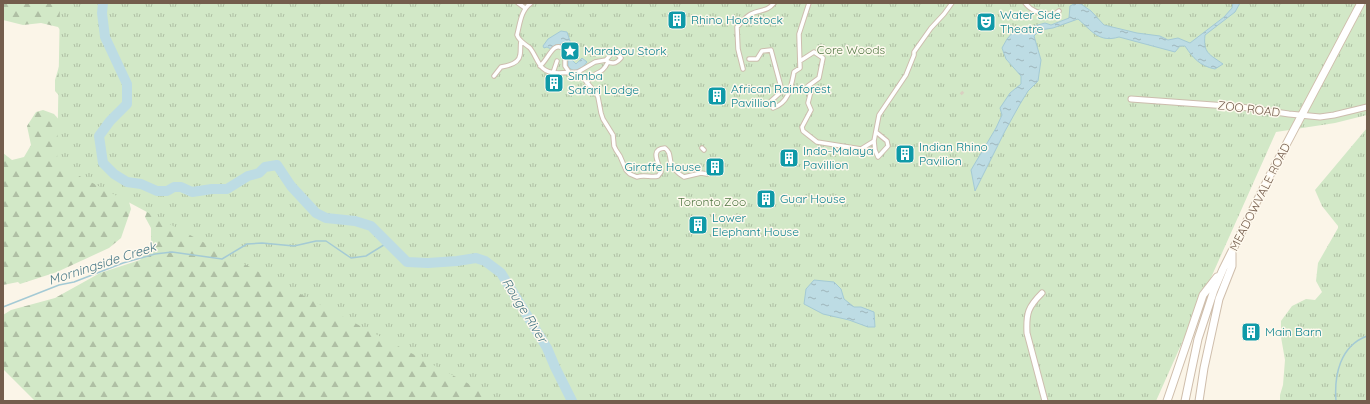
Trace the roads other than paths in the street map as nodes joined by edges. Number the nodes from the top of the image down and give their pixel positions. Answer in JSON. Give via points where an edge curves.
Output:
{"nodes":[{"id":1,"x":518,"y":3,"type":"edge"},
{"id":2,"x":529,"y":3,"type":"edge"},
{"id":3,"x":774,"y":3,"type":"edge"},
{"id":4,"x":809,"y":3,"type":"edge"},
{"id":5,"x":952,"y":3,"type":"edge"},
{"id":6,"x":1025,"y":3,"type":"edge"},
{"id":7,"x":1362,"y":3,"type":"edge"},
{"id":8,"x":525,"y":8,"type":"junction"},
{"id":9,"x":1059,"y":10,"type":"dead end"},
{"id":10,"x":521,"y":41,"type":"junction"},
{"id":11,"x":749,"y":59,"type":"dead end"},
{"id":12,"x":557,"y":61,"type":"dead end"},
{"id":13,"x":800,"y":61,"type":"junction"},
{"id":14,"x":540,"y":66,"type":"junction"},
{"id":15,"x":743,"y":69,"type":"dead end"},
{"id":16,"x":569,"y":72,"type":"junction"},
{"id":17,"x":578,"y":72,"type":"junction"},
{"id":18,"x":553,"y":73,"type":"junction"},
{"id":19,"x":494,"y":76,"type":"dead end"},
{"id":20,"x":587,"y":83,"type":"junction"},
{"id":21,"x":1131,"y":99,"type":"dead end"},
{"id":22,"x":1367,"y":107,"type":"edge"},
{"id":23,"x":1302,"y":115,"type":"junction"},
{"id":24,"x":876,"y":132,"type":"junction"},
{"id":25,"x":874,"y":141,"type":"junction"},
{"id":26,"x":861,"y":149,"type":"junction"},
{"id":27,"x":874,"y":150,"type":"junction"},
{"id":28,"x":707,"y":174,"type":"dead end"},
{"id":29,"x":1232,"y":250,"type":"junction"},
{"id":30,"x":1223,"y":269,"type":"junction"},
{"id":31,"x":1042,"y":293,"type":"dead end"},
{"id":32,"x":1045,"y":401,"type":"edge"},
{"id":33,"x":1167,"y":401,"type":"edge"},
{"id":34,"x":1185,"y":401,"type":"edge"},
{"id":35,"x":1199,"y":401,"type":"edge"}],
"edges":[{"from":1,"to":8,"type":"street"},
{"from":2,"to":8,"type":"street"},
{"from":3,"to":15,"type":"street","via":[[769,9],[745,18],[737,27],[738,49]]},
{"from":4,"to":13,"type":"street","via":[[799,34]]},
{"from":5,"to":24,"type":"street","via":[[914,52],[906,75],[879,115]]},
{"from":6,"to":9,"type":"street","via":[[1035,12],[1043,14],[1055,14]]},
{"from":7,"to":23,"type":"main road","name":"MEADOWVALE ROAD"},
{"from":8,"to":10,"type":"street","via":[[517,35]]},
{"from":10,"to":14,"type":"street","via":[[530,48]]},
{"from":10,"to":19,"type":"street","via":[[518,59],[511,66],[501,67]]},
{"from":11,"to":13,"type":"street","via":[[757,59],[762,51],[771,50],[782,91],[771,101],[773,108],[790,94],[794,72],[800,68]]},
{"from":12,"to":18,"type":"street"},
{"from":13,"to":26,"type":"street","via":[[814,52],[823,58],[819,78],[808,86],[811,91],[808,103],[811,110],[802,127],[803,132],[817,142]]},
{"from":14,"to":16,"type":"street","via":[[558,46],[565,50],[565,66]]},
{"from":14,"to":18,"type":"street"},
{"from":16,"to":17,"type":"street"},
{"from":16,"to":18,"type":"street"},
{"from":17,"to":20,"type":"street"},
{"from":17,"to":20,"type":"street","via":[[595,62],[607,61],[602,72],[590,78]]},
{"from":20,"to":28,"type":"street","via":[[598,97],[603,120],[613,135],[614,146],[630,174],[637,177],[661,175],[656,153],[665,148],[670,153],[671,163],[684,177]]},
{"from":21,"to":23,"type":"street","name":"ZOO ROAD","via":[[1241,107]]},
{"from":22,"to":23,"type":"street","name":"ZOO ROAD","via":[[1327,116]]},
{"from":23,"to":29,"type":"main road","name":"MEADOWVALE ROAD"},
{"from":24,"to":25,"type":"street"},
{"from":24,"to":27,"type":"street","via":[[887,141],[888,146],[878,157]]},
{"from":25,"to":26,"type":"street"},
{"from":25,"to":27,"type":"street"},
{"from":26,"to":27,"type":"street"},
{"from":29,"to":30,"type":"main road","name":"MEADOWVALE ROAD"},
{"from":29,"to":35,"type":"main road","via":[[1232,266],[1219,299]]},
{"from":30,"to":33,"type":"main road","via":[[1203,295]]},
{"from":30,"to":34,"type":"main road","name":"MEADOWVALE ROAD","via":[[1198,339]]},
{"from":31,"to":32,"type":"street","via":[[1027,315],[1027,333]]}]}
